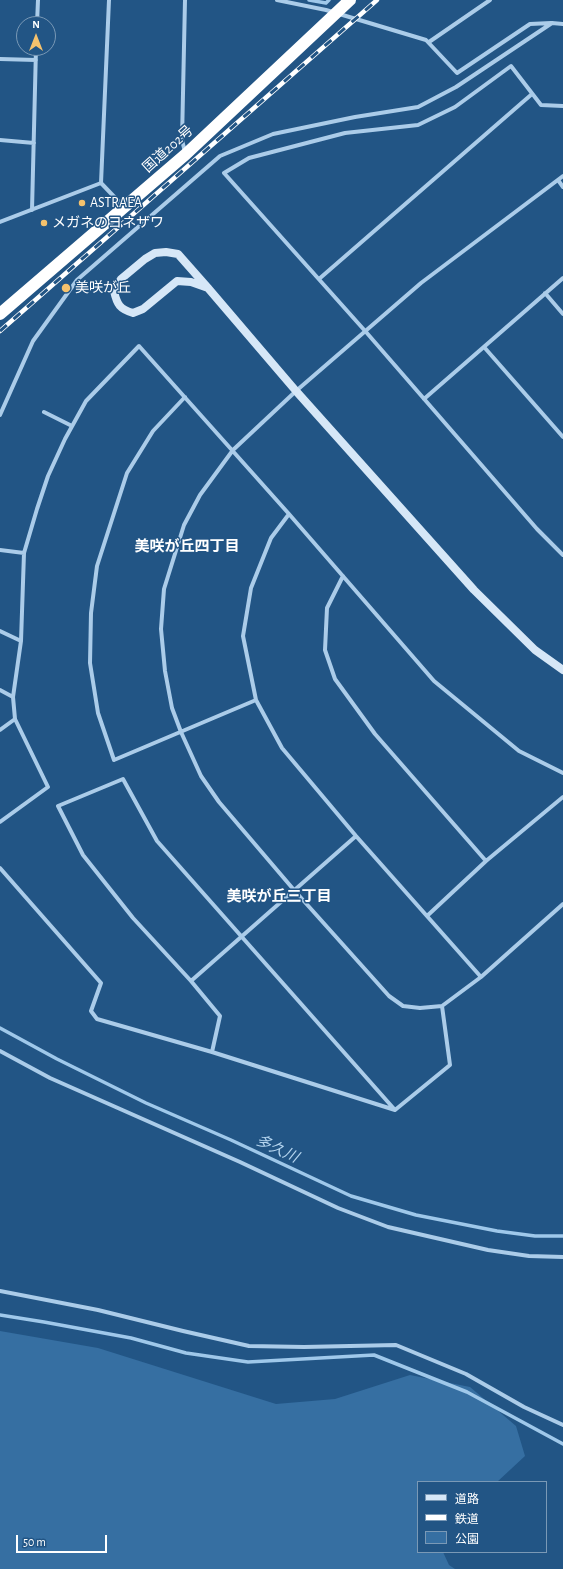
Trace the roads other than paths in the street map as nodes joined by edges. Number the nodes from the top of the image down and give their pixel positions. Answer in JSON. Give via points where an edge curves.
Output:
{"nodes":[{"id":1,"x":38,"y":0,"type":"edge"},
{"id":2,"x":108,"y":0,"type":"edge"},
{"id":3,"x":185,"y":0,"type":"edge"},
{"id":4,"x":278,"y":0,"type":"edge"},
{"id":5,"x":350,"y":0,"type":"edge"},
{"id":6,"x":490,"y":0,"type":"edge"},
{"id":7,"x":336,"y":13,"type":"junction"},
{"id":8,"x":37,"y":16,"type":"edge"},
{"id":9,"x":552,"y":23,"type":"junction"},
{"id":10,"x":563,"y":24,"type":"edge"},
{"id":11,"x":429,"y":42,"type":"junction"},
{"id":12,"x":36,"y":56,"type":"edge"},
{"id":13,"x":0,"y":59,"type":"edge"},
{"id":14,"x":36,"y":60,"type":"junction"},
{"id":15,"x":532,"y":94,"type":"junction"},
{"id":16,"x":563,"y":106,"type":"edge"},
{"id":17,"x":0,"y":140,"type":"edge"},
{"id":18,"x":34,"y":143,"type":"junction"},
{"id":19,"x":186,"y":154,"type":"junction"},
{"id":20,"x":563,"y":176,"type":"edge"},
{"id":21,"x":558,"y":180,"type":"junction"},
{"id":22,"x":101,"y":183,"type":"junction"},
{"id":23,"x":563,"y":187,"type":"edge"},
{"id":24,"x":125,"y":208,"type":"junction"},
{"id":25,"x":32,"y":210,"type":"junction"},
{"id":26,"x":0,"y":222,"type":"edge"},
{"id":27,"x":563,"y":278,"type":"edge"},
{"id":28,"x":319,"y":279,"type":"junction"},
{"id":29,"x":208,"y":288,"type":"junction"},
{"id":30,"x":545,"y":294,"type":"junction"},
{"id":31,"x":0,"y":314,"type":"edge"},
{"id":32,"x":563,"y":314,"type":"edge"},
{"id":33,"x":366,"y":332,"type":"junction"},
{"id":34,"x":484,"y":347,"type":"junction"},
{"id":35,"x":296,"y":391,"type":"junction"},
{"id":36,"x":185,"y":397,"type":"junction"},
{"id":37,"x":424,"y":399,"type":"junction"},
{"id":38,"x":44,"y":412,"type":"dead end"},
{"id":39,"x":0,"y":415,"type":"edge"},
{"id":40,"x":72,"y":426,"type":"junction"},
{"id":41,"x":563,"y":437,"type":"edge"},
{"id":42,"x":233,"y":450,"type":"junction"},
{"id":43,"x":289,"y":514,"type":"junction"},
{"id":44,"x":0,"y":550,"type":"edge"},
{"id":45,"x":24,"y":553,"type":"junction"},
{"id":46,"x":563,"y":554,"type":"edge"},
{"id":47,"x":343,"y":576,"type":"junction"},
{"id":48,"x":0,"y":631,"type":"edge"},
{"id":49,"x":20,"y":641,"type":"junction"},
{"id":50,"x":563,"y":670,"type":"edge"},
{"id":51,"x":0,"y":690,"type":"edge"},
{"id":52,"x":13,"y":697,"type":"junction"},
{"id":53,"x":256,"y":700,"type":"junction"},
{"id":54,"x":15,"y":719,"type":"junction"},
{"id":55,"x":0,"y":730,"type":"edge"},
{"id":56,"x":181,"y":732,"type":"junction"},
{"id":57,"x":563,"y":773,"type":"edge"},
{"id":58,"x":563,"y":797,"type":"edge"},
{"id":59,"x":0,"y":822,"type":"edge"},
{"id":60,"x":356,"y":836,"type":"junction"},
{"id":61,"x":486,"y":861,"type":"junction"},
{"id":62,"x":0,"y":868,"type":"edge"},
{"id":63,"x":294,"y":890,"type":"junction"},
{"id":64,"x":563,"y":904,"type":"edge"},
{"id":65,"x":427,"y":916,"type":"junction"},
{"id":66,"x":242,"y":936,"type":"junction"},
{"id":67,"x":481,"y":977,"type":"junction"},
{"id":68,"x":191,"y":981,"type":"junction"},
{"id":69,"x":442,"y":1006,"type":"junction"},
{"id":70,"x":0,"y":1051,"type":"edge"},
{"id":71,"x":212,"y":1052,"type":"junction"},
{"id":72,"x":395,"y":1110,"type":"junction"},
{"id":73,"x":563,"y":1257,"type":"edge"},
{"id":74,"x":0,"y":1291,"type":"edge"},
{"id":75,"x":563,"y":1425,"type":"edge"}],
"edges":[{"from":1,"to":8,"type":"street"},
{"from":2,"to":22,"type":"street"},
{"from":3,"to":19,"type":"street","via":[[182,140]]},
{"from":4,"to":7,"type":"street"},
{"from":5,"to":7,"type":"highway","name":"国道202号"},
{"from":6,"to":11,"type":"street"},
{"from":7,"to":11,"type":"street"},
{"from":7,"to":19,"type":"highway","name":"国道202号"},
{"from":9,"to":10,"type":"street"},
{"from":9,"to":11,"type":"street","via":[[530,24],[457,73]]},
{"from":9,"to":39,"type":"street","via":[[418,108],[355,117],[273,134],[220,156],[76,280],[32,341]]},
{"from":12,"to":14,"type":"street"},
{"from":13,"to":14,"type":"street"},
{"from":14,"to":18,"type":"street"},
{"from":15,"to":16,"type":"street","via":[[541,105]]},
{"from":15,"to":28,"type":"street"},
{"from":15,"to":28,"type":"street","via":[[511,66],[455,108],[418,125],[345,133],[249,158],[224,173]]},
{"from":17,"to":18,"type":"street"},
{"from":18,"to":25,"type":"street"},
{"from":19,"to":24,"type":"highway","name":"国道202号"},
{"from":20,"to":21,"type":"street"},
{"from":21,"to":23,"type":"street"},
{"from":21,"to":33,"type":"street","via":[[421,283]]},
{"from":22,"to":24,"type":"street"},
{"from":22,"to":25,"type":"street"},
{"from":24,"to":31,"type":"highway","name":"国道202号"},
{"from":25,"to":26,"type":"street"},
{"from":27,"to":30,"type":"street"},
{"from":28,"to":33,"type":"street"},
{"from":29,"to":29,"type":"street","via":[[191,282],[177,281],[143,309],[133,313],[123,310],[116,301],[114,291],[121,279],[144,259],[155,253],[166,252],[178,254]]},
{"from":29,"to":35,"type":"street"},
{"from":30,"to":32,"type":"street"},
{"from":30,"to":34,"type":"street"},
{"from":33,"to":35,"type":"street"},
{"from":33,"to":37,"type":"street"},
{"from":34,"to":37,"type":"street"},
{"from":34,"to":41,"type":"street"},
{"from":35,"to":42,"type":"street"},
{"from":35,"to":50,"type":"street","via":[[474,590],[535,650]]},
{"from":36,"to":40,"type":"street","via":[[139,346],[86,401]]},
{"from":36,"to":42,"type":"street"},
{"from":36,"to":56,"type":"street","via":[[154,431],[127,473],[97,566],[91,613],[90,663],[98,713],[114,760]]},
{"from":37,"to":46,"type":"street","via":[[537,529]]},
{"from":38,"to":40,"type":"street"},
{"from":40,"to":45,"type":"street","via":[[48,476]]},
{"from":42,"to":43,"type":"street"},
{"from":42,"to":56,"type":"street","via":[[200,495],[184,525],[164,589],[161,629],[165,671],[172,708]]},
{"from":43,"to":47,"type":"street"},
{"from":43,"to":53,"type":"street","via":[[270,538],[251,588],[243,636]]},
{"from":44,"to":45,"type":"street"},
{"from":45,"to":49,"type":"street"},
{"from":47,"to":57,"type":"street","via":[[434,681],[519,751]]},
{"from":47,"to":61,"type":"street","via":[[327,608],[325,650],[335,679],[375,734]]},
{"from":48,"to":49,"type":"street"},
{"from":49,"to":52,"type":"street"},
{"from":51,"to":52,"type":"street"},
{"from":52,"to":54,"type":"street"},
{"from":53,"to":56,"type":"street"},
{"from":53,"to":60,"type":"street","via":[[282,748]]},
{"from":54,"to":55,"type":"street"},
{"from":54,"to":59,"type":"street","via":[[48,787]]},
{"from":56,"to":63,"type":"street","via":[[201,776],[219,802]]},
{"from":58,"to":61,"type":"street"},
{"from":60,"to":63,"type":"street"},
{"from":60,"to":65,"type":"street"},
{"from":61,"to":65,"type":"street"},
{"from":62,"to":71,"type":"street","via":[[101,983],[91,1011],[97,1019]]},
{"from":63,"to":66,"type":"street"},
{"from":63,"to":69,"type":"street","via":[[389,996],[403,1006]]},
{"from":64,"to":67,"type":"street"},
{"from":65,"to":67,"type":"street"},
{"from":66,"to":68,"type":"street"},
{"from":66,"to":68,"type":"street","via":[[156,841],[123,779],[58,806],[83,855],[133,918]]},
{"from":66,"to":72,"type":"street"},
{"from":67,"to":69,"type":"street"},
{"from":68,"to":71,"type":"street","via":[[220,1016]]},
{"from":69,"to":72,"type":"street","via":[[450,1065]]},
{"from":70,"to":73,"type":"street","via":[[50,1078],[338,1208],[388,1227],[488,1250],[529,1256]]},
{"from":71,"to":72,"type":"street"},
{"from":74,"to":75,"type":"street","via":[[98,1310],[249,1346],[396,1345],[466,1374],[524,1407]]}]}
